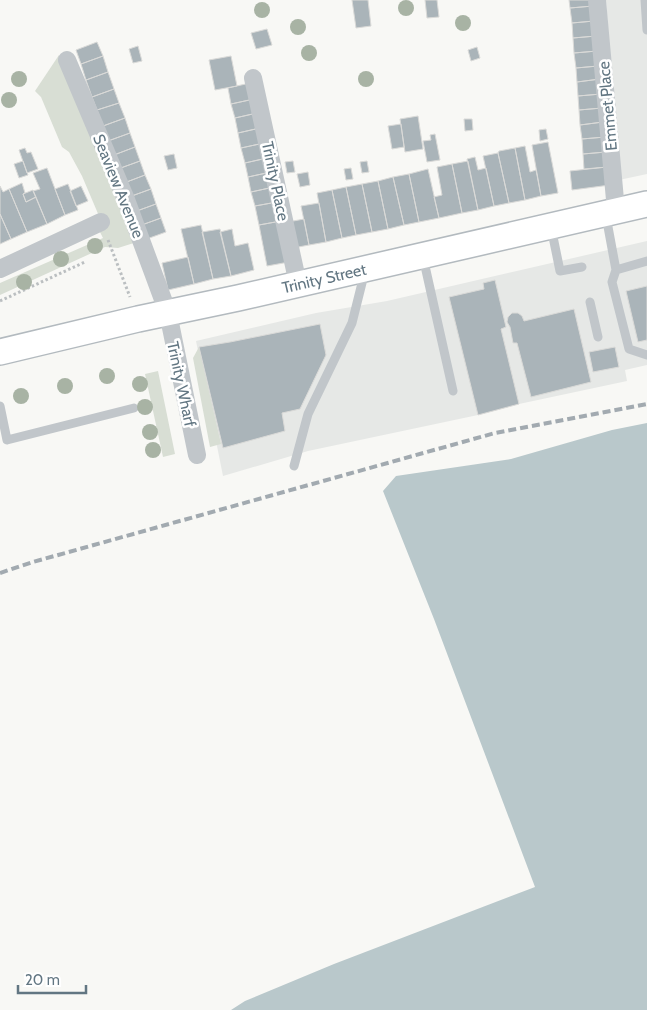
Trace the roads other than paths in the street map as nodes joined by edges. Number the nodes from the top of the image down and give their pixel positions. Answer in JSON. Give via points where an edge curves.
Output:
{"nodes":[{"id":1,"x":598,"y":0,"type":"edge"},
{"id":2,"x":645,"y":0,"type":"edge"},
{"id":3,"x":647,"y":30,"type":"edge"},
{"id":4,"x":67,"y":60,"type":"dead end"},
{"id":5,"x":253,"y":78,"type":"dead end"},
{"id":6,"x":647,"y":204,"type":"edge"},
{"id":7,"x":611,"y":212,"type":"junction"},
{"id":8,"x":101,"y":222,"type":"road end"},
{"id":9,"x":551,"y":226,"type":"junction"},
{"id":10,"x":423,"y":256,"type":"junction"},
{"id":11,"x":647,"y":262,"type":"edge"},
{"id":12,"x":582,"y":266,"type":"dead end"},
{"id":13,"x":0,"y":269,"type":"edge"},
{"id":14,"x":366,"y":269,"type":"junction"},
{"id":15,"x":616,"y":270,"type":"junction"},
{"id":16,"x":298,"y":284,"type":"junction"},
{"id":17,"x":590,"y":302,"type":"dead end"},
{"id":18,"x":168,"y":313,"type":"junction"},
{"id":19,"x":598,"y":337,"type":"dead end"},
{"id":20,"x":0,"y":352,"type":"edge"},
{"id":21,"x":647,"y":355,"type":"edge"},
{"id":22,"x":453,"y":391,"type":"dead end"},
{"id":23,"x":0,"y":406,"type":"edge"},
{"id":24,"x":134,"y":408,"type":"dead end"},
{"id":25,"x":197,"y":455,"type":"dead end"},
{"id":26,"x":294,"y":466,"type":"dead end"}],
"edges":[{"from":1,"to":7,"type":"street","name":"Emmet Place"},
{"from":2,"to":3,"type":"lane"},
{"from":4,"to":18,"type":"street","name":"Seaview Avenue","via":[[125,197]]},
{"from":5,"to":16,"type":"street","name":"Trinity Place"},
{"from":6,"to":7,"type":"main road","name":"Trinity Street"},
{"from":7,"to":9,"type":"main road","name":"Trinity Street"},
{"from":7,"to":15,"type":"lane"},
{"from":8,"to":13,"type":"street"},
{"from":9,"to":10,"type":"main road","name":"Trinity Street"},
{"from":9,"to":12,"type":"lane","via":[[560,271]]},
{"from":10,"to":14,"type":"main road","name":"Trinity Street"},
{"from":10,"to":22,"type":"lane"},
{"from":11,"to":15,"type":"lane"},
{"from":14,"to":16,"type":"main road","name":"Trinity Street"},
{"from":14,"to":26,"type":"lane","via":[[352,323],[308,414]]},
{"from":15,"to":21,"type":"lane","via":[[612,282],[629,349]]},
{"from":16,"to":18,"type":"main road","name":"Trinity Street"},
{"from":17,"to":19,"type":"lane"},
{"from":18,"to":20,"type":"main road","name":"Trinity Street"},
{"from":18,"to":25,"type":"street","name":"Trinity Wharf"},
{"from":23,"to":24,"type":"lane","via":[[7,440]]}]}
